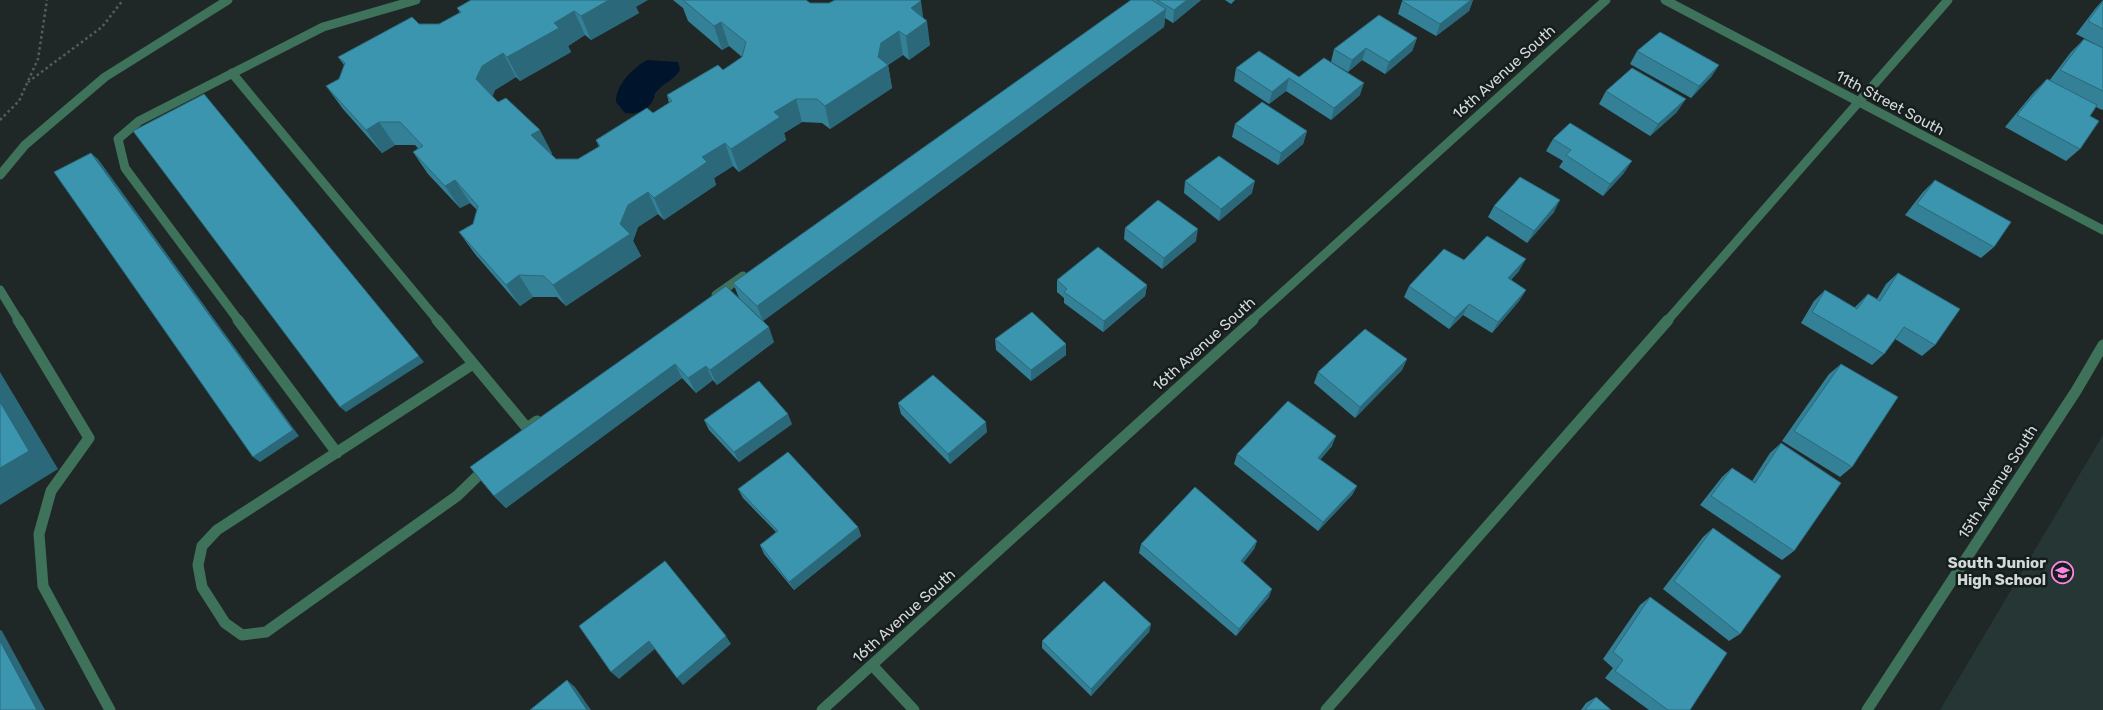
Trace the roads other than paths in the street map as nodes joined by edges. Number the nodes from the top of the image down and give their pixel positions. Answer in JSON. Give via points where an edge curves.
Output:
{"nodes":[{"id":1,"x":228,"y":0,"type":"edge"},
{"id":2,"x":416,"y":0,"type":"edge"},
{"id":3,"x":1606,"y":0,"type":"edge"},
{"id":4,"x":1665,"y":0,"type":"edge"},
{"id":5,"x":1948,"y":0,"type":"edge"},
{"id":6,"x":232,"y":73,"type":"junction"},
{"id":7,"x":1859,"y":102,"type":"junction"},
{"id":8,"x":0,"y":175,"type":"edge"},
{"id":9,"x":2103,"y":230,"type":"edge"},
{"id":10,"x":754,"y":268,"type":"edge"},
{"id":11,"x":0,"y":290,"type":"edge"},
{"id":12,"x":705,"y":303,"type":"edge"},
{"id":13,"x":2103,"y":345,"type":"edge"},
{"id":14,"x":473,"y":364,"type":"junction"},
{"id":15,"x":543,"y":417,"type":"edge"},
{"id":16,"x":337,"y":453,"type":"junction"},
{"id":17,"x":493,"y":461,"type":"edge"},
{"id":18,"x":872,"y":665,"type":"junction"},
{"id":19,"x":110,"y":710,"type":"edge"},
{"id":20,"x":822,"y":710,"type":"edge"},
{"id":21,"x":914,"y":710,"type":"edge"},
{"id":22,"x":1326,"y":710,"type":"edge"},
{"id":23,"x":1867,"y":710,"type":"edge"}],
"edges":[{"from":1,"to":8,"type":"street","via":[[105,77],[25,145]]},
{"from":2,"to":6,"type":"street","via":[[322,27]]},
{"from":3,"to":18,"type":"street","name":"16th Avenue South"},
{"from":4,"to":7,"type":"street","name":"11th Street South"},
{"from":5,"to":7,"type":"street"},
{"from":6,"to":14,"type":"street"},
{"from":6,"to":16,"type":"street","via":[[138,121],[118,139],[124,168]]},
{"from":7,"to":9,"type":"street","name":"11th Street South"},
{"from":7,"to":22,"type":"street"},
{"from":10,"to":12,"type":"street"},
{"from":11,"to":19,"type":"street","via":[[89,438],[52,491],[38,534],[43,586]]},
{"from":13,"to":23,"type":"street","name":"15th Avenue South"},
{"from":14,"to":15,"type":"street","via":[[523,432]]},
{"from":14,"to":16,"type":"street"},
{"from":16,"to":17,"type":"street","via":[[217,530],[202,546],[198,565],[202,588],[225,623],[242,635],[266,632],[288,618],[457,496]]},
{"from":18,"to":20,"type":"street","name":"16th Avenue South"},
{"from":18,"to":21,"type":"street"}]}
